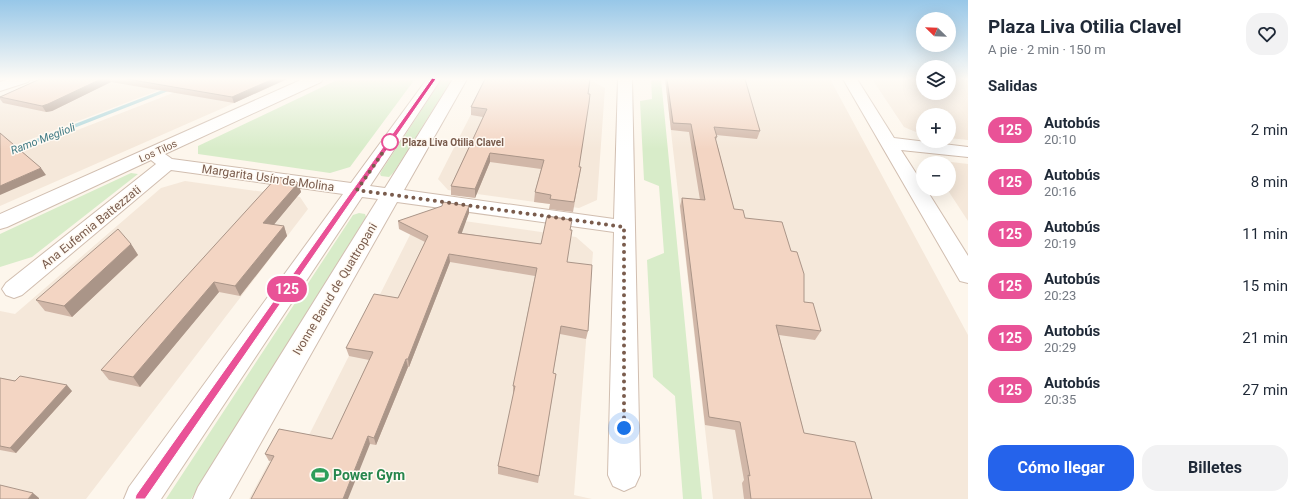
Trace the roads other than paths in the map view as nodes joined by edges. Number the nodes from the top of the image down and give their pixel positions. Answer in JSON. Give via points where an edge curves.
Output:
{"nodes":[{"id":1,"x":270,"y":102,"type":"edge"},
{"id":2,"x":418,"y":102,"type":"edge"},
{"id":3,"x":446,"y":102,"type":"edge"},
{"id":4,"x":625,"y":102,"type":"edge"},
{"id":5,"x":864,"y":102,"type":"edge"},
{"id":6,"x":889,"y":143,"type":"junction"},
{"id":7,"x":968,"y":152,"type":"edge"},
{"id":8,"x":160,"y":158,"type":"junction"},
{"id":9,"x":357,"y":190,"type":"junction"},
{"id":10,"x":391,"y":194,"type":"junction"},
{"id":11,"x":0,"y":222,"type":"edge"},
{"id":12,"x":624,"y":227,"type":"junction"},
{"id":13,"x":968,"y":275,"type":"edge"},
{"id":14,"x":14,"y":289,"type":"dead end"},
{"id":15,"x":624,"y":475,"type":"dead end"},
{"id":16,"x":141,"y":499,"type":"edge"},
{"id":17,"x":210,"y":499,"type":"edge"}],
"edges":[{"from":1,"to":8,"type":"street","name":"Los Tilos"},
{"from":2,"to":9,"type":"street"},
{"from":3,"to":10,"type":"street","name":"Ivonne Barud de Quattropani"},
{"from":4,"to":12,"type":"street"},
{"from":5,"to":6,"type":"street"},
{"from":6,"to":7,"type":"street"},
{"from":6,"to":13,"type":"street"},
{"from":8,"to":9,"type":"street","name":"Margarita Usín de Molina"},
{"from":8,"to":11,"type":"street","name":"Los Tilos"},
{"from":8,"to":14,"type":"street","name":"Ana Eufemia Battezzati"},
{"from":9,"to":10,"type":"street","name":"Margarita Usín de Molina"},
{"from":9,"to":16,"type":"street"},
{"from":10,"to":12,"type":"street","name":"Margarita Usín de Molina"},
{"from":10,"to":17,"type":"street","name":"Ivonne Barud de Quattropani"},
{"from":12,"to":15,"type":"street"}]}
